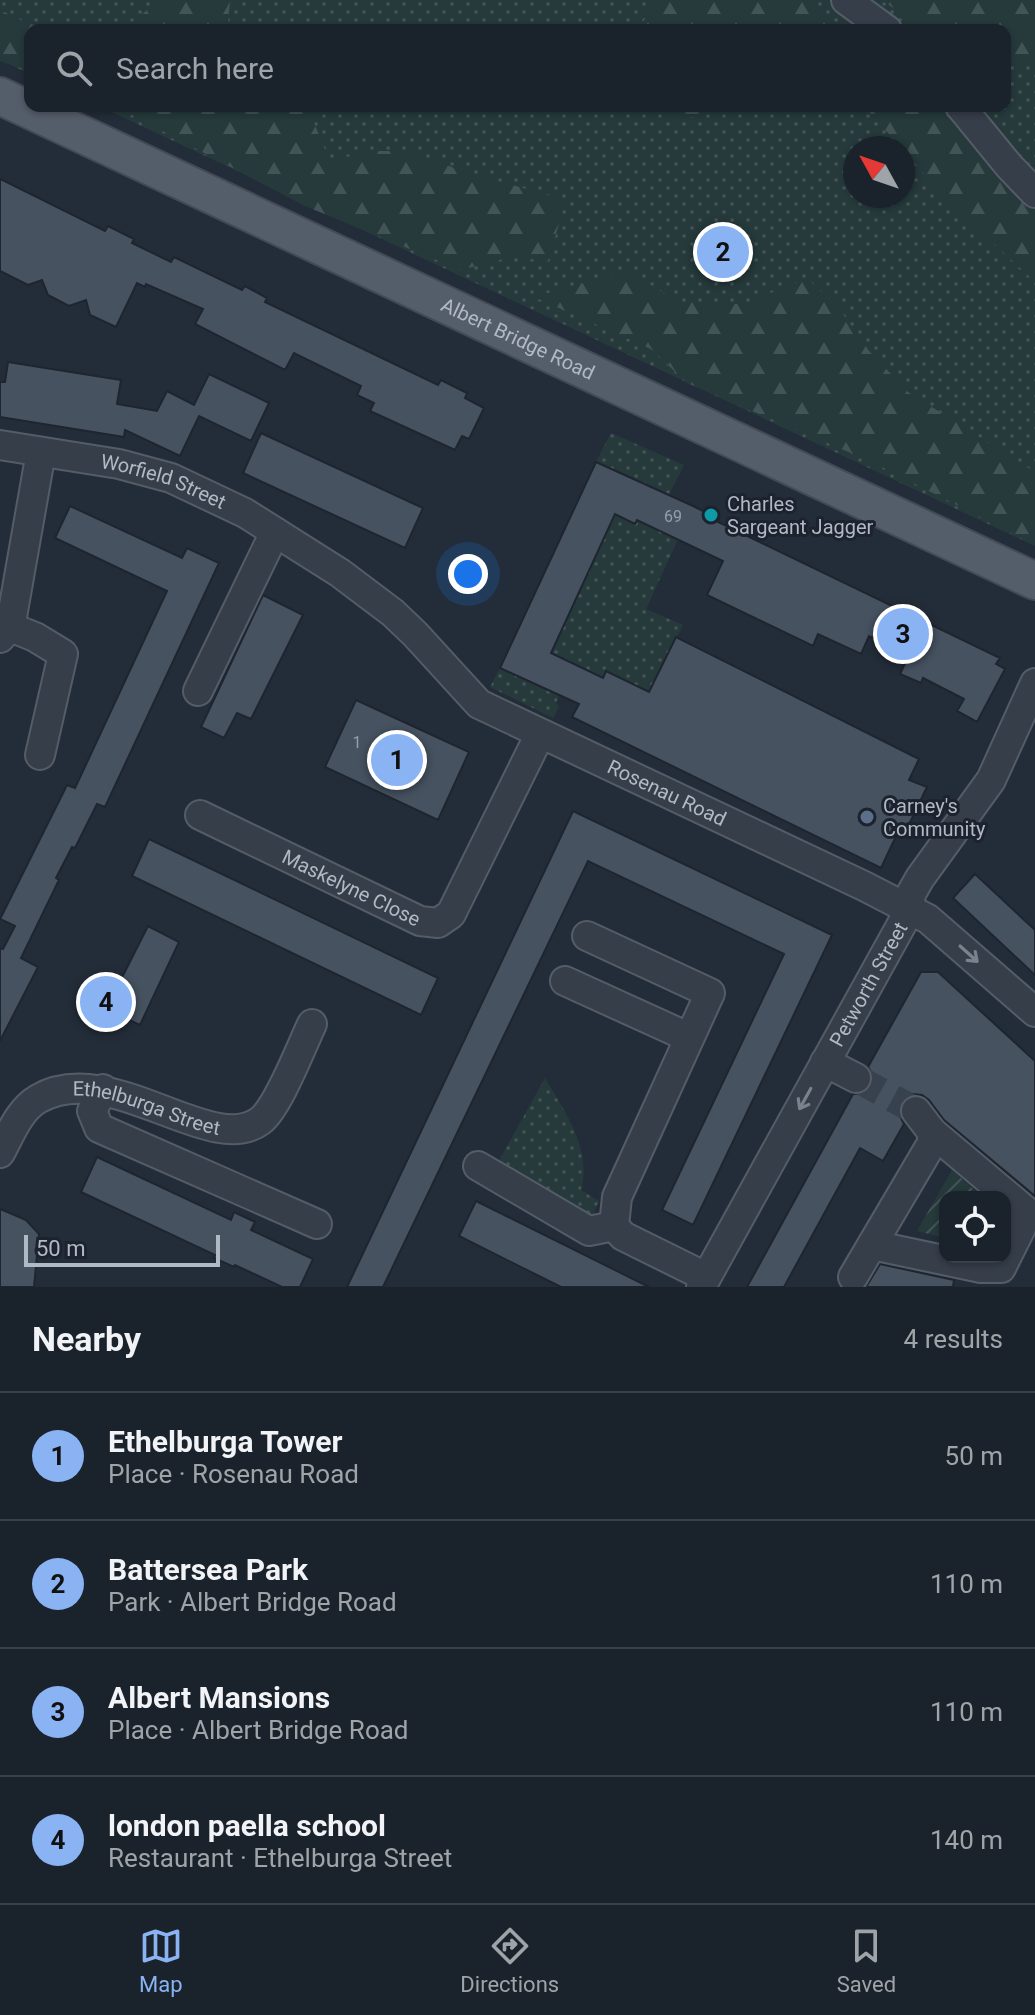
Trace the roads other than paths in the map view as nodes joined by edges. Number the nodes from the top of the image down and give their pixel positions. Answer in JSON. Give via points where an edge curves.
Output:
{"nodes":[{"id":1,"x":846,"y":0,"type":"edge"},
{"id":2,"x":879,"y":24,"type":"edge"},
{"id":3,"x":0,"y":96,"type":"edge"},
{"id":4,"x":24,"y":107,"type":"edge"},
{"id":5,"x":34,"y":112,"type":"edge"},
{"id":6,"x":965,"y":112,"type":"edge"},
{"id":7,"x":1035,"y":193,"type":"edge"},
{"id":8,"x":0,"y":445,"type":"edge"},
{"id":9,"x":41,"y":452,"type":"junction"},
{"id":10,"x":275,"y":532,"type":"junction"},
{"id":11,"x":312,"y":555,"type":"joint"},
{"id":12,"x":1035,"y":581,"type":"edge"},
{"id":13,"x":5,"y":633,"type":"edge"},
{"id":14,"x":1035,"y":683,"type":"edge"},
{"id":15,"x":198,"y":691,"type":"dead end"},
{"id":16,"x":540,"y":734,"type":"junction"},
{"id":17,"x":40,"y":755,"type":"dead end"},
{"id":18,"x":200,"y":815,"type":"dead end"},
{"id":19,"x":907,"y":908,"type":"junction"},
{"id":20,"x":587,"y":936,"type":"dead end"},
{"id":21,"x":565,"y":981,"type":"dead end"},
{"id":22,"x":1035,"y":1012,"type":"edge"},
{"id":23,"x":312,"y":1024,"type":"dead end"},
{"id":24,"x":688,"y":1037,"type":"junction"},
{"id":25,"x":825,"y":1062,"type":"junction"},
{"id":26,"x":856,"y":1078,"type":"tunnel mouth"},
{"id":27,"x":103,"y":1089,"type":"junction"},
{"id":28,"x":0,"y":1153,"type":"edge"},
{"id":29,"x":478,"y":1166,"type":"dead end"},
{"id":30,"x":317,"y":1224,"type":"dead end"},
{"id":31,"x":614,"y":1226,"type":"junction"},
{"id":32,"x":872,"y":1245,"type":"junction"},
{"id":33,"x":853,"y":1277,"type":"dead end"},
{"id":34,"x":704,"y":1282,"type":"edge"}],
"edges":[{"from":1,"to":2,"type":"street"},
{"from":3,"to":4,"type":"main road","name":"Albert Bridge Road"},
{"from":5,"to":12,"type":"main road","name":"Albert Bridge Road"},
{"from":6,"to":7,"type":"street"},
{"from":8,"to":9,"type":"street","name":"Worfield Street"},
{"from":9,"to":10,"type":"street","name":"Worfield Street","via":[[171,478]]},
{"from":9,"to":13,"type":"street"},
{"from":10,"to":11,"type":"street","name":"Worfield Street"},
{"from":10,"to":15,"type":"street"},
{"from":11,"to":16,"type":"street","name":"Rosenau Road","via":[[393,613],[479,704]]},
{"from":13,"to":17,"type":"street","via":[[35,637],[63,654]]},
{"from":14,"to":19,"type":"street","name":"Petworth Street","via":[[991,780],[920,878]]},
{"from":16,"to":18,"type":"street","name":"Maskelyne Close","via":[[451,914],[438,923],[420,921]]},
{"from":16,"to":19,"type":"street","name":"Rosenau Road"},
{"from":19,"to":22,"type":"street","name":"Rosenau Road","one_way":true,"via":[[928,919]]},
{"from":19,"to":25,"type":"street","name":"Petworth Street"},
{"from":20,"to":24,"type":"street","via":[[710,993]]},
{"from":21,"to":24,"type":"street"},
{"from":23,"to":27,"type":"street","name":"Ethelburga Street","via":[[273,1106],[246,1130],[220,1129]]},
{"from":24,"to":31,"type":"street","via":[[617,1197]]},
{"from":25,"to":26,"type":"street"},
{"from":25,"to":34,"type":"street","name":"Petworth Street","one_way":true},
{"from":27,"to":28,"type":"street","name":"Ethelburga Street","via":[[78,1088],[39,1099],[22,1114]]},
{"from":27,"to":30,"type":"street","via":[[92,1111],[99,1128]]},
{"from":29,"to":31,"type":"street","via":[[589,1231]]},
{"from":31,"to":34,"type":"street"},
{"from":32,"to":32,"type":"street","via":[[1001,1268],[1026,1211],[924,1121],[932,1143]]},
{"from":32,"to":33,"type":"street"}]}
